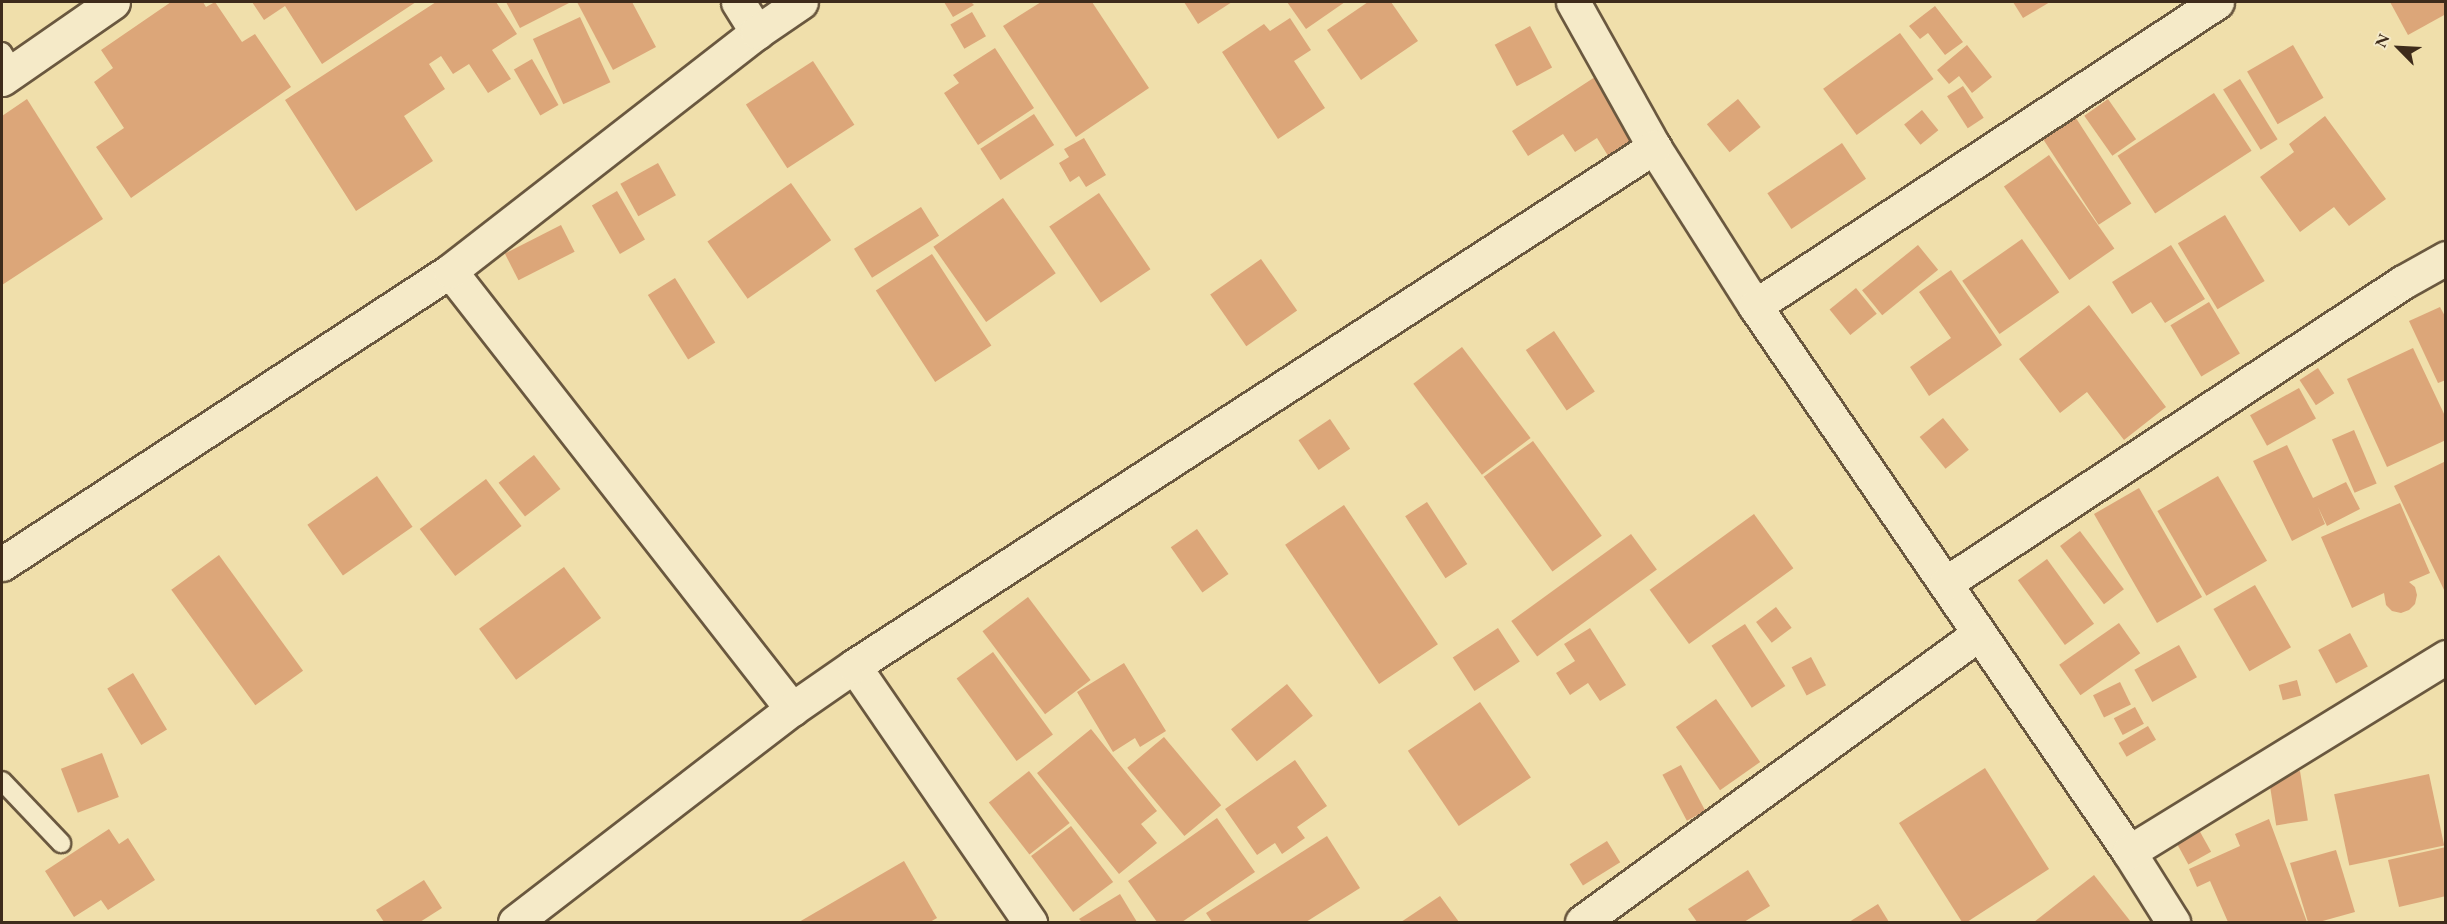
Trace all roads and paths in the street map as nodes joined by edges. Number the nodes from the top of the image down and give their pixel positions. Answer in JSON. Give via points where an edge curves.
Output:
{"nodes":[{"id":1,"x":113,"y":2,"type":"edge"},
{"id":2,"x":738,"y":2,"type":"edge"},
{"id":3,"x":801,"y":2,"type":"edge"},
{"id":4,"x":1573,"y":2,"type":"edge"},
{"id":5,"x":2217,"y":2,"type":"edge"},
{"id":6,"x":757,"y":32,"type":"junction"},
{"id":7,"x":6,"y":67,"type":"edge"},
{"id":8,"x":1654,"y":147,"type":"junction"},
{"id":9,"x":2445,"y":258,"type":"edge"},
{"id":10,"x":450,"y":271,"type":"junction"},
{"id":11,"x":1755,"y":306,"type":"junction"},
{"id":12,"x":2,"y":564,"type":"edge"},
{"id":13,"x":1946,"y":583,"type":"junction"},
{"id":14,"x":1978,"y":634,"type":"junction"},
{"id":15,"x":2445,"y":657,"type":"edge"},
{"id":16,"x":854,"y":666,"type":"junction"},
{"id":17,"x":792,"y":709,"type":"junction"},
{"id":18,"x":2,"y":781,"type":"edge"},
{"id":19,"x":61,"y":843,"type":"dead end"},
{"id":20,"x":2129,"y":852,"type":"junction"},
{"id":21,"x":515,"y":922,"type":"edge"},
{"id":22,"x":1030,"y":922,"type":"edge"},
{"id":23,"x":1582,"y":922,"type":"edge"},
{"id":24,"x":2173,"y":922,"type":"edge"}],
"edges":[{"from":1,"to":7,"type":"street"},
{"from":2,"to":6,"type":"street"},
{"from":3,"to":6,"type":"street"},
{"from":4,"to":8,"type":"street"},
{"from":5,"to":11,"type":"street"},
{"from":6,"to":10,"type":"street"},
{"from":8,"to":11,"type":"street"},
{"from":8,"to":16,"type":"street"},
{"from":9,"to":13,"type":"street"},
{"from":10,"to":12,"type":"street"},
{"from":10,"to":17,"type":"street"},
{"from":11,"to":13,"type":"street"},
{"from":13,"to":14,"type":"street"},
{"from":14,"to":20,"type":"street"},
{"from":14,"to":23,"type":"street"},
{"from":15,"to":20,"type":"street"},
{"from":16,"to":17,"type":"street"},
{"from":16,"to":22,"type":"street"},
{"from":17,"to":21,"type":"street"},
{"from":18,"to":19,"type":"lane"},
{"from":20,"to":24,"type":"street"}]}
